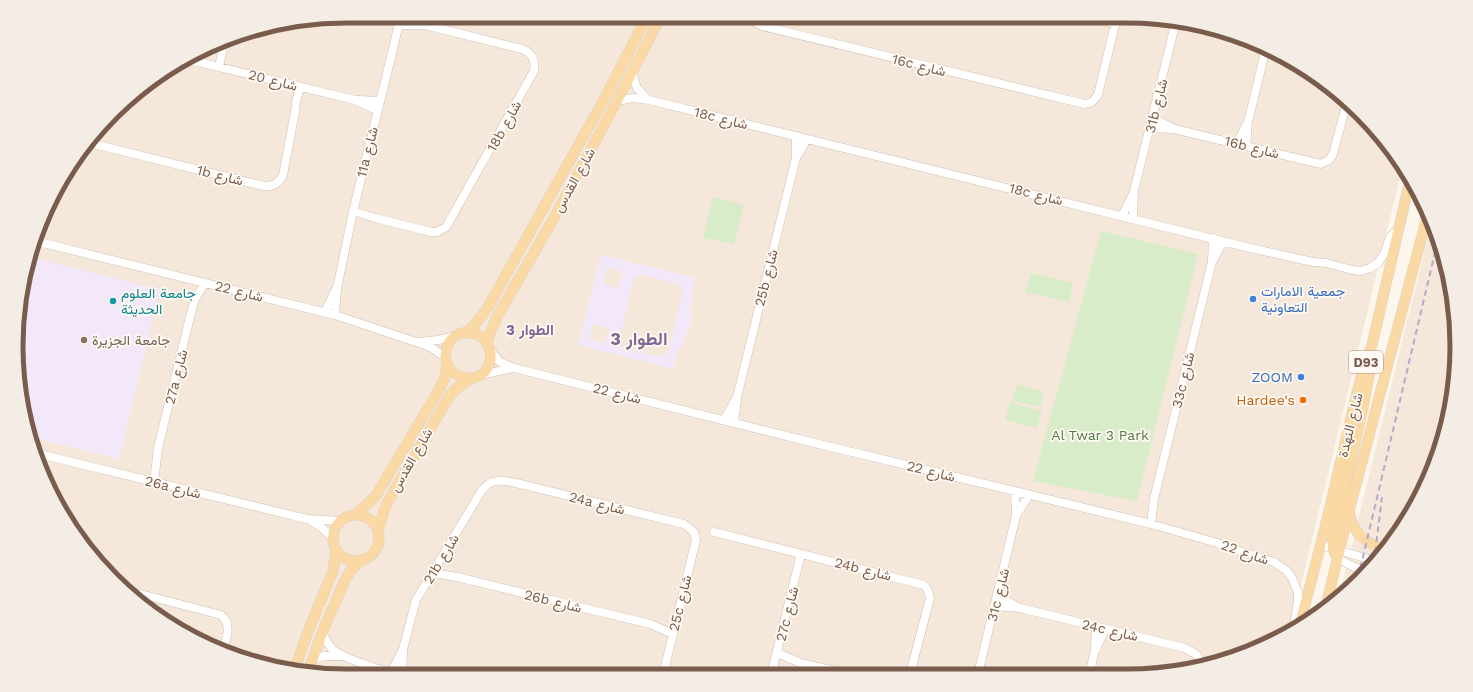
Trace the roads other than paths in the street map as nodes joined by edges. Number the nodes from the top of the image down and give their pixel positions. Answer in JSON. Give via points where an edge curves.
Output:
{"nodes":[{"id":1,"x":420,"y":23,"type":"edge"},
{"id":2,"x":643,"y":23,"type":"edge"},
{"id":3,"x":657,"y":23,"type":"edge"},
{"id":4,"x":756,"y":23,"type":"edge"},
{"id":5,"x":1111,"y":23,"type":"edge"},
{"id":6,"x":399,"y":25,"type":"joint"},
{"id":7,"x":425,"y":25,"type":"junction"},
{"id":8,"x":1115,"y":25,"type":"joint"},
{"id":9,"x":1175,"y":27,"type":"edge"},
{"id":10,"x":222,"y":48,"type":"edge"},
{"id":11,"x":220,"y":49,"type":"edge"},
{"id":12,"x":1265,"y":54,"type":"edge"},
{"id":13,"x":194,"y":61,"type":"edge"},
{"id":14,"x":216,"y":66,"type":"junction"},
{"id":15,"x":632,"y":73,"type":"junction"},
{"id":16,"x":302,"y":87,"type":"junction"},
{"id":17,"x":355,"y":100,"type":"junction"},
{"id":18,"x":649,"y":100,"type":"junction"},
{"id":19,"x":379,"y":101,"type":"junction"},
{"id":20,"x":617,"y":102,"type":"junction"},
{"id":21,"x":1345,"y":108,"type":"edge"},
{"id":22,"x":377,"y":110,"type":"junction"},
{"id":23,"x":1153,"y":118,"type":"junction"},
{"id":24,"x":1248,"y":122,"type":"junction"},
{"id":25,"x":1151,"y":128,"type":"junction"},
{"id":26,"x":1174,"y":129,"type":"junction"},
{"id":27,"x":796,"y":136,"type":"junction"},
{"id":28,"x":807,"y":140,"type":"junction"},
{"id":29,"x":94,"y":144,"type":"edge"},
{"id":30,"x":1237,"y":144,"type":"junction"},
{"id":31,"x":1246,"y":146,"type":"junction"},
{"id":32,"x":796,"y":158,"type":"junction"},
{"id":33,"x":1408,"y":187,"type":"edge"},
{"id":34,"x":1134,"y":192,"type":"junction"},
{"id":35,"x":352,"y":213,"type":"junction"},
{"id":36,"x":1122,"y":216,"type":"junction"},
{"id":37,"x":1133,"y":219,"type":"junction"},
{"id":38,"x":1425,"y":223,"type":"edge"},
{"id":39,"x":1400,"y":226,"type":"junction"},
{"id":40,"x":1213,"y":238,"type":"junction"},
{"id":41,"x":1223,"y":241,"type":"junction"},
{"id":42,"x":40,"y":242,"type":"edge"},
{"id":43,"x":1212,"y":262,"type":"junction"},
{"id":44,"x":195,"y":280,"type":"junction"},
{"id":45,"x":204,"y":283,"type":"junction"},
{"id":46,"x":337,"y":289,"type":"junction"},
{"id":47,"x":195,"y":299,"type":"junction"},
{"id":48,"x":326,"y":312,"type":"junction"},
{"id":49,"x":335,"y":314,"type":"junction"},
{"id":50,"x":462,"y":334,"type":"junction"},
{"id":51,"x":417,"y":342,"type":"junction"},
{"id":52,"x":1372,"y":345,"type":"junction"},
{"id":53,"x":489,"y":346,"type":"junction"},
{"id":54,"x":446,"y":362,"type":"junction"},
{"id":55,"x":514,"y":368,"type":"junction"},
{"id":56,"x":476,"y":377,"type":"junction"},
{"id":57,"x":737,"y":397,"type":"junction"},
{"id":58,"x":724,"y":420,"type":"junction"},
{"id":59,"x":734,"y":422,"type":"junction"},
{"id":60,"x":43,"y":457,"type":"edge"},
{"id":61,"x":151,"y":481,"type":"junction"},
{"id":62,"x":498,"y":481,"type":"joint"},
{"id":63,"x":1015,"y":492,"type":"junction"},
{"id":64,"x":1029,"y":496,"type":"junction"},
{"id":65,"x":1349,"y":511,"type":"junction"},
{"id":66,"x":355,"y":515,"type":"junction"},
{"id":67,"x":1016,"y":516,"type":"junction"},
{"id":68,"x":307,"y":519,"type":"junction"},
{"id":69,"x":340,"y":521,"type":"junction"},
{"id":70,"x":1147,"y":523,"type":"junction"},
{"id":71,"x":378,"y":532,"type":"junction"},
{"id":72,"x":694,"y":532,"type":"joint"},
{"id":73,"x":714,"y":532,"type":"dead end"},
{"id":74,"x":332,"y":537,"type":"junction"},
{"id":75,"x":1321,"y":545,"type":"junction"},
{"id":76,"x":1379,"y":548,"type":"edge"},
{"id":77,"x":336,"y":551,"type":"junction"},
{"id":78,"x":1337,"y":552,"type":"junction"},
{"id":79,"x":801,"y":554,"type":"junction"},
{"id":80,"x":1369,"y":560,"type":"edge"},
{"id":81,"x":361,"y":561,"type":"junction"},
{"id":82,"x":439,"y":563,"type":"junction"},
{"id":83,"x":1360,"y":569,"type":"edge"},
{"id":84,"x":434,"y":573,"type":"junction"},
{"id":85,"x":456,"y":577,"type":"junction"},
{"id":86,"x":138,"y":593,"type":"edge"},
{"id":87,"x":998,"y":596,"type":"junction"},
{"id":88,"x":1327,"y":599,"type":"edge"},
{"id":89,"x":995,"y":606,"type":"junction"},
{"id":90,"x":1020,"y":608,"type":"junction"},
{"id":91,"x":1302,"y":618,"type":"edge"},
{"id":92,"x":1295,"y":622,"type":"edge"},
{"id":93,"x":1096,"y":627,"type":"junction"},
{"id":94,"x":1105,"y":629,"type":"junction"},
{"id":95,"x":674,"y":630,"type":"junction"},
{"id":96,"x":322,"y":633,"type":"junction"},
{"id":97,"x":224,"y":645,"type":"edge"},
{"id":98,"x":403,"y":649,"type":"junction"},
{"id":99,"x":1095,"y":649,"type":"junction"},
{"id":100,"x":344,"y":656,"type":"junction"},
{"id":101,"x":776,"y":656,"type":"junction"},
{"id":102,"x":313,"y":659,"type":"junction"},
{"id":103,"x":1199,"y":661,"type":"edge"},
{"id":104,"x":296,"y":665,"type":"edge"},
{"id":105,"x":310,"y":667,"type":"edge"},
{"id":106,"x":380,"y":669,"type":"edge"},
{"id":107,"x":393,"y":669,"type":"edge"},
{"id":108,"x":402,"y":669,"type":"edge"},
{"id":109,"x":664,"y":669,"type":"edge"},
{"id":110,"x":773,"y":669,"type":"edge"},
{"id":111,"x":827,"y":669,"type":"edge"},
{"id":112,"x":911,"y":669,"type":"edge"},
{"id":113,"x":979,"y":669,"type":"edge"},
{"id":114,"x":1091,"y":669,"type":"edge"}],
"edges":[{"from":1,"to":7,"type":"street","name":"18b شارع"},
{"from":2,"to":50,"type":"main road","name":"شارع القدس","via":[[487,309],[477,322]]},
{"from":3,"to":15,"type":"main road","name":"شارع القدس"},
{"from":4,"to":8,"type":"street","name":"16c شارع","via":[[1078,104],[1088,104],[1098,95]]},
{"from":5,"to":8,"type":"street"},
{"from":6,"to":7,"type":"street","name":"18b شارع"},
{"from":6,"to":19,"type":"street","name":"11a شارع"},
{"from":7,"to":35,"type":"street","name":"18b شارع","via":[[527,51],[534,60],[534,71],[446,227],[432,232]]},
{"from":9,"to":23,"type":"street","name":"31b شارع"},
{"from":10,"to":14,"type":"street"},
{"from":11,"to":14,"type":"street"},
{"from":12,"to":24,"type":"street"},
{"from":13,"to":14,"type":"street","name":"شارع 20"},
{"from":14,"to":16,"type":"street","name":"شارع 20"},
{"from":15,"to":18,"type":"street","via":[[637,88]]},
{"from":15,"to":20,"type":"main road","name":"شارع القدس"},
{"from":16,"to":17,"type":"street","name":"شارع 20"},
{"from":16,"to":29,"type":"street","name":"1b شارع","via":[[296,102],[283,175],[279,182],[271,186]]},
{"from":17,"to":19,"type":"street","name":"شارع 20"},
{"from":17,"to":22,"type":"street","name":"شارع 20"},
{"from":18,"to":20,"type":"street","name":"18c شارع","via":[[632,98]]},
{"from":18,"to":27,"type":"street","name":"18c شارع"},
{"from":19,"to":22,"type":"street","name":"11a شارع"},
{"from":20,"to":53,"type":"main road","name":"شارع القدس","via":[[498,315]]},
{"from":21,"to":31,"type":"street","name":"16b شارع","via":[[1335,150],[1329,160],[1321,164]]},
{"from":22,"to":35,"type":"street","name":"11a شارع"},
{"from":23,"to":25,"type":"street","name":"31b شارع"},
{"from":23,"to":26,"type":"street","name":"16b شارع"},
{"from":24,"to":30,"type":"street"},
{"from":24,"to":31,"type":"street"},
{"from":25,"to":26,"type":"street","name":"16b شارع"},
{"from":25,"to":34,"type":"street","name":"31b شارع"},
{"from":26,"to":30,"type":"street","name":"16b شارع"},
{"from":27,"to":28,"type":"street","name":"18c شارع"},
{"from":27,"to":32,"type":"street","name":"25b شارع"},
{"from":28,"to":32,"type":"street","name":"25b شارع"},
{"from":28,"to":36,"type":"street","name":"18c شارع"},
{"from":30,"to":31,"type":"street","name":"16b شارع"},
{"from":32,"to":57,"type":"street","name":"25b شارع"},
{"from":33,"to":39,"type":"main road","name":"شارع النهدة","number":"D93"},
{"from":34,"to":36,"type":"street","name":"31b شارع"},
{"from":34,"to":37,"type":"street","name":"31b شارع"},
{"from":35,"to":46,"type":"street","name":"11a شارع"},
{"from":36,"to":37,"type":"street","name":"18c شارع"},
{"from":37,"to":40,"type":"street","name":"18c شارع"},
{"from":38,"to":65,"type":"main road","name":"شارع النهدة","number":"D93"},
{"from":39,"to":41,"type":"street","name":"18c شارع","via":[[1390,237],[1381,259],[1370,268],[1357,271]]},
{"from":39,"to":52,"type":"main road","name":"شارع النهدة","number":"D93"},
{"from":40,"to":41,"type":"street","name":"18c شارع"},
{"from":40,"to":43,"type":"street","name":"33c شارع"},
{"from":41,"to":43,"type":"street","name":"33c شارع"},
{"from":42,"to":44,"type":"street","name":"شارع 22"},
{"from":43,"to":70,"type":"street","name":"33c شارع"},
{"from":44,"to":45,"type":"street","name":"شارع 22"},
{"from":44,"to":47,"type":"street","name":"27a شارع"},
{"from":45,"to":47,"type":"street","name":"27a شارع"},
{"from":45,"to":48,"type":"street","name":"شارع 22"},
{"from":46,"to":48,"type":"street","name":"11a شارع"},
{"from":46,"to":49,"type":"street","name":"11a شارع"},
{"from":47,"to":61,"type":"street","name":"27a شارع"},
{"from":48,"to":49,"type":"street","name":"شارع 22"},
{"from":49,"to":51,"type":"street","name":"شارع 22"},
{"from":50,"to":51,"type":"street","name":"شارع 22"},
{"from":50,"to":53,"type":"main road","via":[[477,334]]},
{"from":50,"to":54,"type":"main road","via":[[452,338],[448,344]]},
{"from":51,"to":54,"type":"street","name":"شارع 22","via":[[432,348]]},
{"from":52,"to":75,"type":"main road","name":"شارع النهدة","number":"D93","via":[[1355,402]]},
{"from":52,"to":78,"type":"main road","via":[[1366,394],[1332,543]]},
{"from":53,"to":55,"type":"street","name":"شارع 22","via":[[500,362]]},
{"from":53,"to":56,"type":"main road","via":[[489,365],[486,371]]},
{"from":54,"to":56,"type":"main road","via":[[458,376],[465,379]]},
{"from":54,"to":66,"type":"main road","name":"شارع القدس","via":[[444,380],[436,395],[381,487],[370,502]]},
{"from":55,"to":56,"type":"street","name":"شارع 22"},
{"from":55,"to":58,"type":"street","name":"شارع 22"},
{"from":56,"to":71,"type":"main road","name":"شارع القدس","via":[[456,389],[446,402],[387,503]]},
{"from":57,"to":58,"type":"street","name":"25b شارع"},
{"from":57,"to":59,"type":"street","name":"25b شارع"},
{"from":58,"to":59,"type":"street","name":"شارع 22"},
{"from":59,"to":63,"type":"street","name":"شارع 22"},
{"from":60,"to":61,"type":"street","name":"26a شارع"},
{"from":61,"to":68,"type":"street","name":"26a شارع"},
{"from":62,"to":72,"type":"street","name":"24a شارع","via":[[680,523]]},
{"from":62,"to":82,"type":"street","name":"21b شارع","via":[[489,483],[482,490]]},
{"from":63,"to":64,"type":"street","name":"شارع 22"},
{"from":63,"to":67,"type":"street","name":"31c شارع"},
{"from":64,"to":67,"type":"street","name":"31c شارع"},
{"from":64,"to":70,"type":"street","name":"شارع 22"},
{"from":65,"to":76,"type":"main road","via":[[1360,537]]},
{"from":65,"to":78,"type":"main road","name":"شارع النهدة","number":"D93"},
{"from":66,"to":69,"type":"main road"},
{"from":66,"to":71,"type":"main road","via":[[370,520]]},
{"from":67,"to":87,"type":"street","name":"31c شارع"},
{"from":68,"to":69,"type":"street","name":"26a شارع"},
{"from":68,"to":74,"type":"street","name":"26a شارع","via":[[321,526]]},
{"from":69,"to":74,"type":"main road"},
{"from":70,"to":92,"type":"street","name":"شارع 22","via":[[1214,542],[1280,566],[1292,578],[1298,592]]},
{"from":71,"to":81,"type":"main road","via":[[376,550]]},
{"from":72,"to":95,"type":"street","name":"25c شارع","via":[[696,540]]},
{"from":73,"to":79,"type":"street","name":"24b شارع"},
{"from":74,"to":77,"type":"main road"},
{"from":75,"to":78,"type":"street"},
{"from":75,"to":91,"type":"main road","name":"شارع النهدة","number":"D93"},
{"from":77,"to":81,"type":"main road","via":[[347,560]]},
{"from":77,"to":104,"type":"main road","via":[[333,571]]},
{"from":78,"to":80,"type":"street"},
{"from":78,"to":83,"type":"street","via":[[1349,565]]},
{"from":78,"to":88,"type":"main road","name":"شارع النهدة","number":"D93"},
{"from":79,"to":101,"type":"street","name":"27c شارع"},
{"from":79,"to":112,"type":"street","name":"24b شارع","via":[[924,585],[927,588],[930,598]]},
{"from":81,"to":96,"type":"main road","via":[[345,580]]},
{"from":82,"to":84,"type":"street","name":"21b شارع"},
{"from":82,"to":85,"type":"street","name":"26b شارع"},
{"from":84,"to":85,"type":"street","name":"26b شارع"},
{"from":84,"to":98,"type":"street","name":"21b شارع","via":[[414,606]]},
{"from":85,"to":95,"type":"street","name":"26b شارع"},
{"from":86,"to":97,"type":"street","via":[[216,613],[225,618],[228,632]]},
{"from":87,"to":89,"type":"street","name":"31c شارع"},
{"from":87,"to":90,"type":"street","name":"24c شارع"},
{"from":89,"to":90,"type":"street","name":"24c شارع"},
{"from":89,"to":113,"type":"street","name":"31c شارع"},
{"from":90,"to":93,"type":"street","name":"24c شارع"},
{"from":93,"to":94,"type":"street","name":"24c شارع"},
{"from":93,"to":99,"type":"street"},
{"from":94,"to":99,"type":"street"},
{"from":94,"to":103,"type":"street","name":"24c شارع","via":[[1194,651]]},
{"from":95,"to":109,"type":"street","name":"25c شارع"},
{"from":96,"to":100,"type":"street","via":[[333,649]]},
{"from":96,"to":102,"type":"main road"},
{"from":98,"to":107,"type":"street","name":"21b شارع"},
{"from":98,"to":108,"type":"street","name":"21b شارع"},
{"from":99,"to":114,"type":"street"},
{"from":100,"to":102,"type":"street"},
{"from":100,"to":106,"type":"street"},
{"from":101,"to":110,"type":"street","name":"27c شارع"},
{"from":101,"to":111,"type":"street"},
{"from":102,"to":105,"type":"main road"}]}
